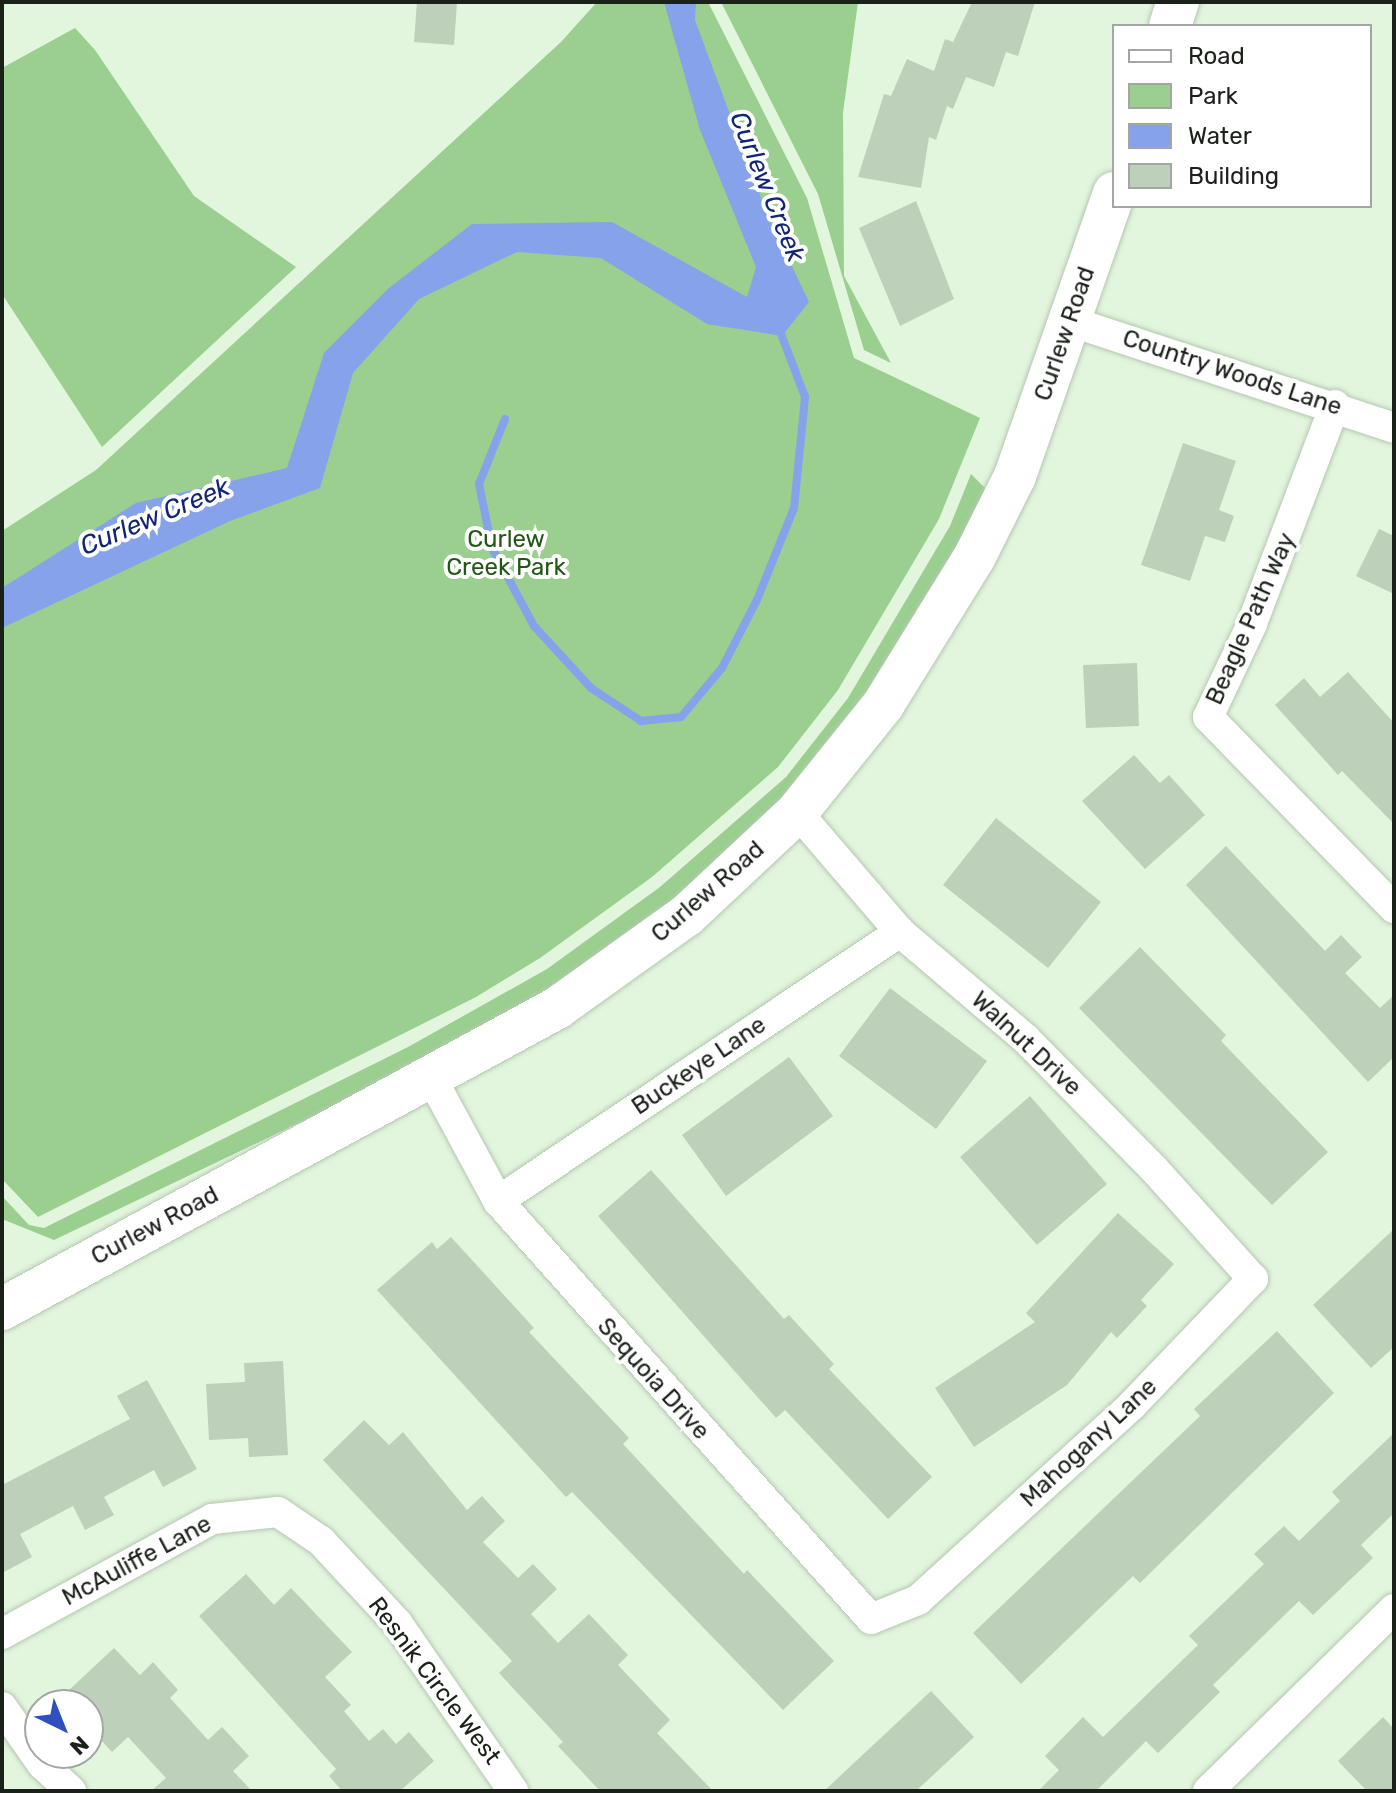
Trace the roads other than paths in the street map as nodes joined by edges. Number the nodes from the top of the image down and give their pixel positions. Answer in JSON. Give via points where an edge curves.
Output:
{"nodes":[{"id":1,"x":1178,"y":2,"type":"edge"},
{"id":2,"x":1171,"y":24,"type":"edge"},
{"id":3,"x":1112,"y":199,"type":"edge"},
{"id":4,"x":1069,"y":321,"type":"junction"},
{"id":5,"x":1335,"y":405,"type":"junction"},
{"id":6,"x":1394,"y":428,"type":"edge"},
{"id":7,"x":797,"y":812,"type":"junction"},
{"id":8,"x":1394,"y":908,"type":"edge"},
{"id":9,"x":900,"y":932,"type":"junction"},
{"id":10,"x":432,"y":1079,"type":"junction"},
{"id":11,"x":498,"y":1201,"type":"junction"},
{"id":12,"x":1253,"y":1279,"type":"joint"},
{"id":13,"x":2,"y":1309,"type":"edge"},
{"id":14,"x":278,"y":1512,"type":"joint"},
{"id":15,"x":918,"y":1600,"type":"joint"},
{"id":16,"x":1388,"y":1627,"type":"edge"},
{"id":17,"x":2,"y":1634,"type":"edge"},
{"id":18,"x":2,"y":1707,"type":"edge"},
{"id":19,"x":71,"y":1791,"type":"edge"},
{"id":20,"x":513,"y":1791,"type":"edge"},
{"id":21,"x":1208,"y":1791,"type":"edge"}],
"edges":[{"from":1,"to":2,"type":"main road"},
{"from":3,"to":4,"type":"main road","name":"Curlew Road"},
{"from":4,"to":5,"type":"street","name":"Country Woods Lane"},
{"from":4,"to":7,"type":"main road","name":"Curlew Road","via":[[1015,476],[975,556],[883,705]]},
{"from":5,"to":6,"type":"street","name":"Country Woods Lane"},
{"from":5,"to":8,"type":"street","name":"Beagle Path Way","via":[[1252,624],[1208,717]]},
{"from":7,"to":9,"type":"street","name":"Walnut Drive"},
{"from":7,"to":10,"type":"main road","name":"Curlew Road","via":[[687,915],[626,961]]},
{"from":9,"to":11,"type":"street","name":"Buckeye Lane"},
{"from":9,"to":12,"type":"street","name":"Walnut Drive","via":[[1026,1039]]},
{"from":10,"to":11,"type":"street","name":"Sequoia Drive"},
{"from":10,"to":13,"type":"main road","name":"Curlew Road"},
{"from":11,"to":15,"type":"street","name":"Sequoia Drive","via":[[871,1619]]},
{"from":12,"to":15,"type":"street","name":"Mahogany Lane","via":[[1132,1405]]},
{"from":14,"to":17,"type":"street","name":"McAuliffe Lane","via":[[212,1519]]},
{"from":14,"to":20,"type":"street","name":"Resnik Circle West","via":[[321,1541],[398,1624]]},
{"from":16,"to":21,"type":"street"},
{"from":18,"to":19,"type":"street","via":[[42,1764]]}]}
